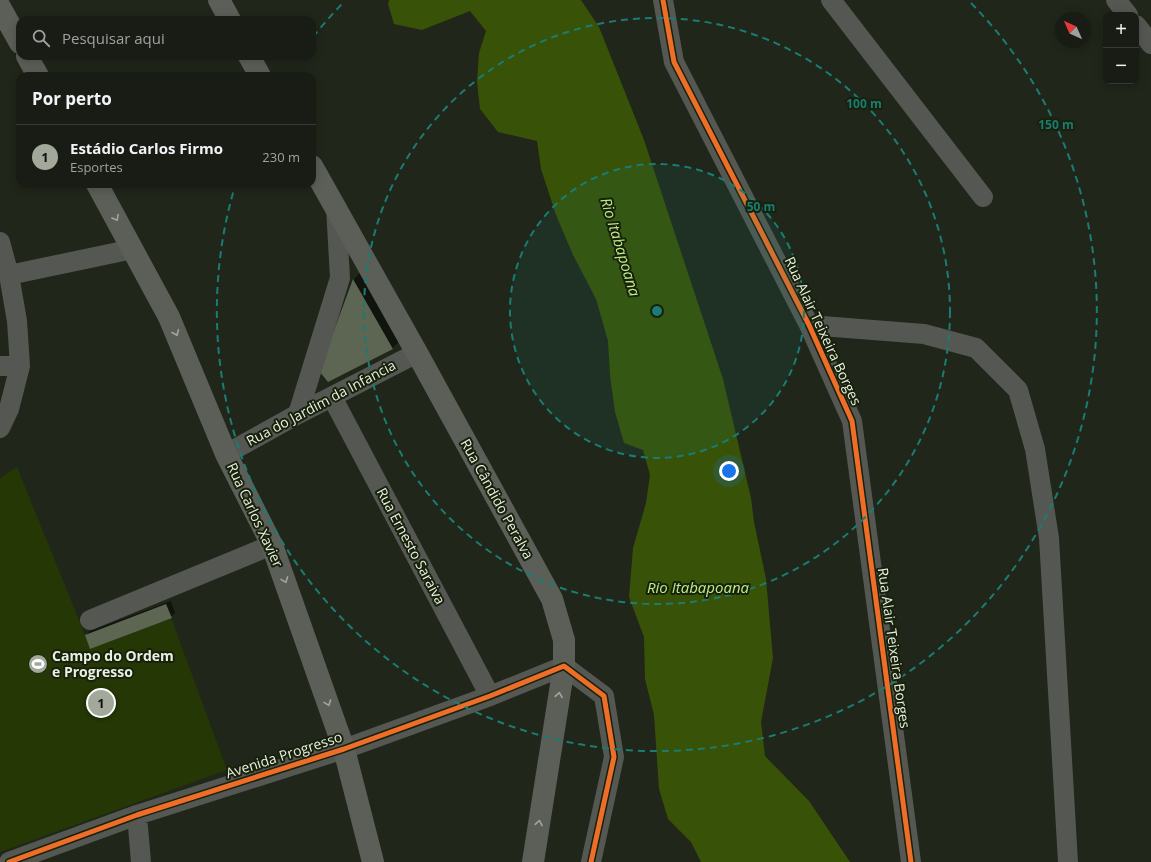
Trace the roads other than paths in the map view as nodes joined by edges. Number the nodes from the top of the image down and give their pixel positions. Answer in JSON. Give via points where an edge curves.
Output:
{"nodes":[{"id":1,"x":219,"y":0,"type":"edge"},
{"id":2,"x":662,"y":0,"type":"edge"},
{"id":3,"x":831,"y":0,"type":"edge"},
{"id":4,"x":1116,"y":0,"type":"edge"},
{"id":5,"x":0,"y":7,"type":"edge"},
{"id":6,"x":1126,"y":12,"type":"edge"},
{"id":7,"x":228,"y":16,"type":"edge"},
{"id":8,"x":1139,"y":29,"type":"edge"},
{"id":9,"x":16,"y":36,"type":"edge"},
{"id":10,"x":1151,"y":44,"type":"edge"},
{"id":11,"x":29,"y":60,"type":"edge"},
{"id":12,"x":251,"y":60,"type":"edge"},
{"id":13,"x":36,"y":72,"type":"edge"},
{"id":14,"x":258,"y":72,"type":"edge"},
{"id":15,"x":316,"y":173,"type":"edge"},
{"id":16,"x":99,"y":188,"type":"edge"},
{"id":17,"x":983,"y":197,"type":"dead end"},
{"id":18,"x":336,"y":207,"type":"junction"},
{"id":19,"x":0,"y":242,"type":"edge"},
{"id":20,"x":133,"y":249,"type":"junction"},
{"id":21,"x":9,"y":275,"type":"junction"},
{"id":22,"x":809,"y":325,"type":"junction"},
{"id":23,"x":417,"y":353,"type":"junction"},
{"id":24,"x":0,"y":366,"type":"edge"},
{"id":25,"x":20,"y":366,"type":"junction"},
{"id":26,"x":332,"y":397,"type":"junction"},
{"id":27,"x":298,"y":414,"type":"junction"},
{"id":28,"x":0,"y":428,"type":"edge"},
{"id":29,"x":226,"y":454,"type":"junction"},
{"id":30,"x":272,"y":545,"type":"junction"},
{"id":31,"x":90,"y":620,"type":"dead end"},
{"id":32,"x":564,"y":666,"type":"junction"},
{"id":33,"x":490,"y":696,"type":"junction"},
{"id":34,"x":344,"y":749,"type":"junction"},
{"id":35,"x":136,"y":816,"type":"junction"},
{"id":36,"x":9,"y":862,"type":"edge"},
{"id":37,"x":141,"y":862,"type":"edge"},
{"id":38,"x":373,"y":862,"type":"edge"},
{"id":39,"x":533,"y":862,"type":"edge"},
{"id":40,"x":590,"y":862,"type":"edge"},
{"id":41,"x":910,"y":862,"type":"edge"},
{"id":42,"x":1068,"y":862,"type":"edge"}],
"edges":[{"from":1,"to":7,"type":"main road"},
{"from":2,"to":22,"type":"street","name":"Rua Alair Teixeira Borges","via":[[674,62]]},
{"from":3,"to":17,"type":"street"},
{"from":4,"to":6,"type":"street"},
{"from":5,"to":9,"type":"main road"},
{"from":8,"to":10,"type":"street"},
{"from":11,"to":13,"type":"main road"},
{"from":12,"to":14,"type":"main road"},
{"from":15,"to":18,"type":"main road","name":"Rua Cândido Peralva"},
{"from":16,"to":20,"type":"main road","name":"Rua Carlos Xavier","one_way":true},
{"from":18,"to":23,"type":"main road","name":"Rua Cândido Peralva"},
{"from":18,"to":27,"type":"street","via":[[340,278]]},
{"from":19,"to":21,"type":"street"},
{"from":20,"to":21,"type":"street"},
{"from":20,"to":29,"type":"main road","name":"Rua Carlos Xavier","one_way":true,"via":[[169,317]]},
{"from":21,"to":25,"type":"street","via":[[17,321]]},
{"from":22,"to":41,"type":"street","name":"Rua Alair Teixeira Borges","via":[[852,421]]},
{"from":22,"to":42,"type":"street","via":[[924,334],[976,348],[1018,390],[1035,449],[1049,538]]},
{"from":23,"to":26,"type":"street","name":"Rua do Jardim da Infancia"},
{"from":23,"to":32,"type":"main road","name":"Rua Cândido Peralva","via":[[552,599],[564,640]]},
{"from":24,"to":25,"type":"street"},
{"from":25,"to":28,"type":"street"},
{"from":26,"to":27,"type":"street","name":"Rua do Jardim da Infancia"},
{"from":26,"to":33,"type":"street","name":"Rua Ernesto Saraiva"},
{"from":27,"to":29,"type":"street","name":"Rua do Jardim da Infancia"},
{"from":29,"to":30,"type":"main road","name":"Rua Carlos Xavier"},
{"from":30,"to":31,"type":"street"},
{"from":30,"to":34,"type":"main road","name":"Rua Carlos Xavier","one_way":true},
{"from":32,"to":33,"type":"street","name":"Avenida Progresso"},
{"from":39,"to":32,"type":"main road","name":"Rua Cândido Peralva","one_way":true},
{"from":32,"to":40,"type":"street","via":[[604,696],[614,757]]},
{"from":33,"to":34,"type":"street","name":"Avenida Progresso"},
{"from":34,"to":35,"type":"street","name":"Avenida Progresso"},
{"from":34,"to":38,"type":"main road","name":"Rua Carlos Xavier"},
{"from":35,"to":36,"type":"street","name":"Avenida Progresso"},
{"from":35,"to":37,"type":"street"}]}
